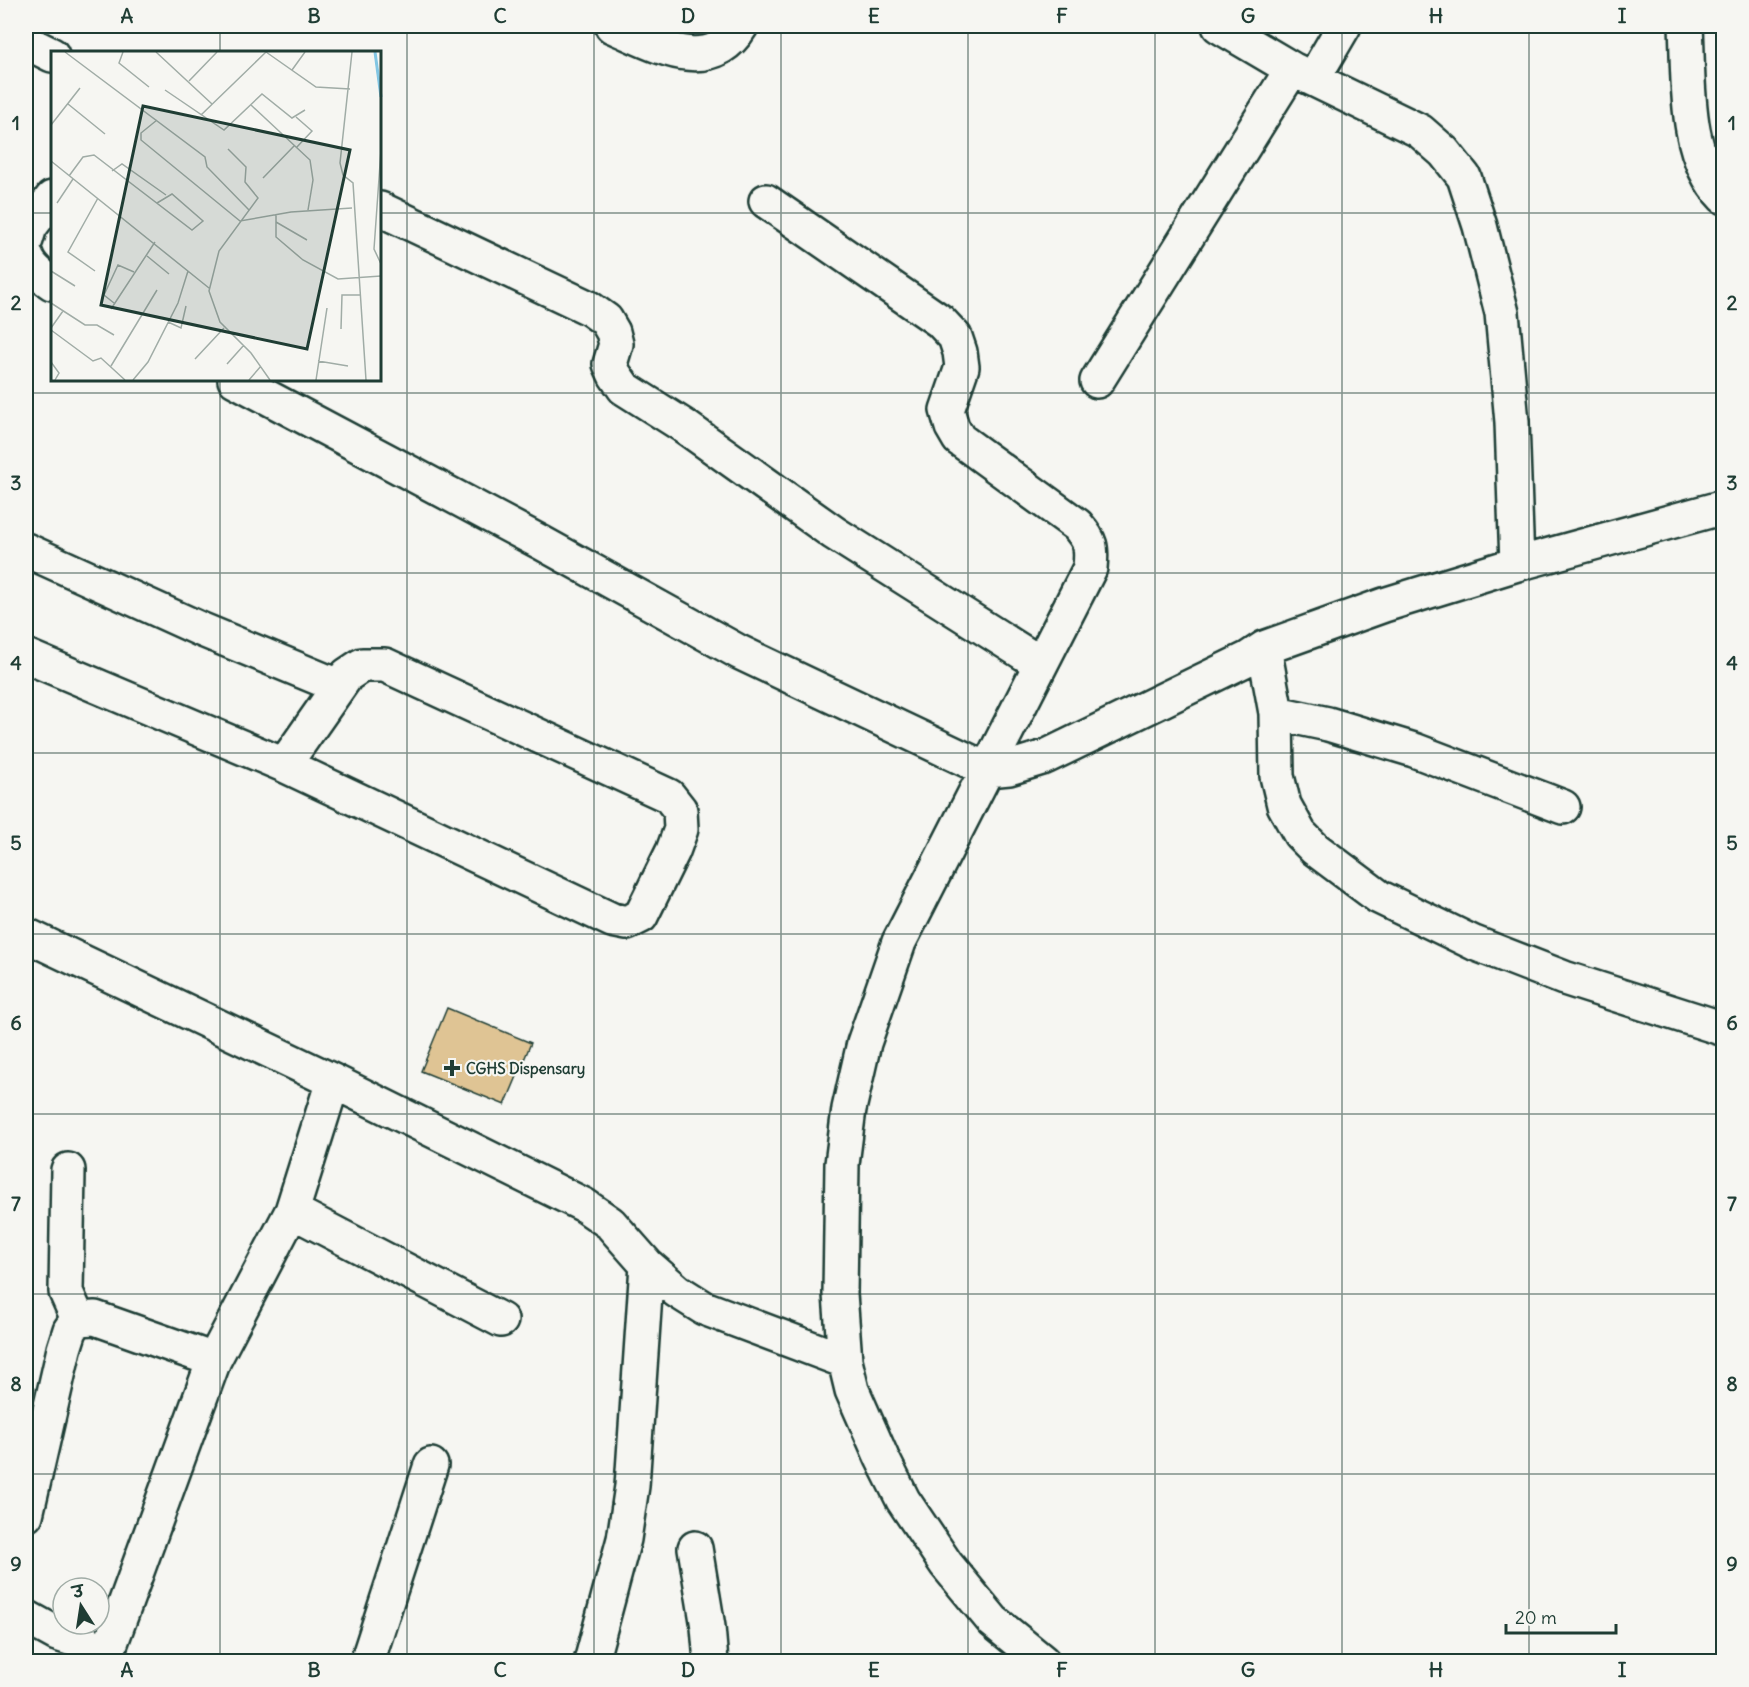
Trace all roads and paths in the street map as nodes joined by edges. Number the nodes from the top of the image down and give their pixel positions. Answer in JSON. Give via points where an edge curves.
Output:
{"nodes":[{"id":1,"x":612,"y":26,"type":"edge"},
{"id":2,"x":741,"y":26,"type":"edge"},
{"id":3,"x":1219,"y":26,"type":"edge"},
{"id":4,"x":1344,"y":26,"type":"edge"},
{"id":5,"x":1686,"y":26,"type":"edge"},
{"id":6,"x":26,"y":42,"type":"edge"},
{"id":7,"x":51,"y":54,"type":"edge"},
{"id":8,"x":1303,"y":74,"type":"junction"},
{"id":9,"x":1724,"y":197,"type":"edge"},
{"id":10,"x":51,"y":199,"type":"edge"},
{"id":11,"x":766,"y":201,"type":"dead end"},
{"id":12,"x":381,"y":209,"type":"edge"},
{"id":13,"x":26,"y":240,"type":"edge"},
{"id":14,"x":26,"y":255,"type":"edge"},
{"id":15,"x":51,"y":282,"type":"edge"},
{"id":16,"x":237,"y":381,"type":"edge"},
{"id":17,"x":1097,"y":381,"type":"dead end"},
{"id":18,"x":1724,"y":507,"type":"edge"},
{"id":19,"x":26,"y":550,"type":"edge"},
{"id":20,"x":1517,"y":564,"type":"junction"},
{"id":21,"x":1264,"y":648,"type":"junction"},
{"id":22,"x":26,"y":656,"type":"edge"},
{"id":23,"x":1041,"y":664,"type":"junction"},
{"id":24,"x":338,"y":686,"type":"junction"},
{"id":25,"x":1276,"y":713,"type":"junction"},
{"id":26,"x":284,"y":765,"type":"junction"},
{"id":27,"x":988,"y":770,"type":"junction"},
{"id":28,"x":1563,"y":807,"type":"dead end"},
{"id":29,"x":26,"y":935,"type":"edge"},
{"id":30,"x":1724,"y":1029,"type":"edge"},
{"id":31,"x":333,"y":1081,"type":"junction"},
{"id":32,"x":68,"y":1170,"type":"dead end"},
{"id":33,"x":292,"y":1211,"type":"junction"},
{"id":34,"x":646,"y":1266,"type":"junction"},
{"id":35,"x":78,"y":1319,"type":"junction"},
{"id":36,"x":501,"y":1320,"type":"dead end"},
{"id":37,"x":214,"y":1360,"type":"junction"},
{"id":38,"x":845,"y":1361,"type":"junction"},
{"id":39,"x":431,"y":1465,"type":"dead end"},
{"id":40,"x":26,"y":1515,"type":"edge"},
{"id":41,"x":695,"y":1548,"type":"dead end"},
{"id":42,"x":26,"y":1617,"type":"edge"},
{"id":43,"x":105,"y":1656,"type":"edge"},
{"id":44,"x":1041,"y":1661,"type":"edge"},
{"id":45,"x":367,"y":1662,"type":"edge"},
{"id":46,"x":591,"y":1662,"type":"edge"},
{"id":47,"x":711,"y":1662,"type":"edge"}],
"edges":[{"from":1,"to":2,"type":"street","via":[[664,48],[698,55],[719,49]]},
{"from":3,"to":8,"type":"street"},
{"from":4,"to":8,"type":"street"},
{"from":5,"to":9,"type":"street","via":[[1692,128],[1703,164]]},
{"from":6,"to":7,"type":"street"},
{"from":8,"to":17,"type":"street"},
{"from":8,"to":20,"type":"street","via":[[1420,131],[1464,177],[1502,313],[1512,422]]},
{"from":10,"to":13,"type":"street","via":[[30,226]]},
{"from":11,"to":23,"type":"street","via":[[940,321],[955,337],[960,352],[962,367],[947,410],[959,439],[1077,525],[1089,539],[1090,568]]},
{"from":12,"to":23,"type":"street","via":[[589,308],[606,320],[613,332],[616,344],[610,364],[624,388],[834,533]]},
{"from":14,"to":15,"type":"street"},
{"from":16,"to":27,"type":"street","via":[[739,652]]},
{"from":18,"to":20,"type":"street"},
{"from":19,"to":24,"type":"street"},
{"from":20,"to":21,"type":"street"},
{"from":21,"to":25,"type":"street"},
{"from":21,"to":27,"type":"street","via":[[1045,757]]},
{"from":22,"to":26,"type":"street"},
{"from":23,"to":27,"type":"street"},
{"from":24,"to":26,"type":"street"},
{"from":24,"to":26,"type":"street","via":[[362,665],[385,665],[669,796],[680,810],[681,829],[674,851],[640,916],[627,923],[612,920]]},
{"from":25,"to":28,"type":"street","via":[[1414,750]]},
{"from":25,"to":30,"type":"street","via":[[1277,776],[1284,805],[1300,834],[1379,897],[1474,943],[1564,978]]},
{"from":27,"to":38,"type":"street","via":[[899,942],[864,1043],[842,1164],[840,1294]]},
{"from":29,"to":31,"type":"street"},
{"from":31,"to":33,"type":"street"},
{"from":31,"to":34,"type":"street","via":[[584,1205],[610,1223]]},
{"from":32,"to":35,"type":"street","via":[[66,1292]]},
{"from":33,"to":36,"type":"street"},
{"from":33,"to":37,"type":"street"},
{"from":34,"to":38,"type":"street","via":[[704,1308]]},
{"from":34,"to":46,"type":"street","via":[[632,1486],[624,1539]]},
{"from":35,"to":37,"type":"street","via":[[95,1318]]},
{"from":35,"to":40,"type":"street","via":[[64,1348]]},
{"from":37,"to":43,"type":"street"},
{"from":38,"to":44,"type":"street","via":[[852,1390],[903,1500],[946,1564],[993,1621]]},
{"from":39,"to":45,"type":"street"},
{"from":41,"to":47,"type":"street"},
{"from":42,"to":43,"type":"street"}]}
